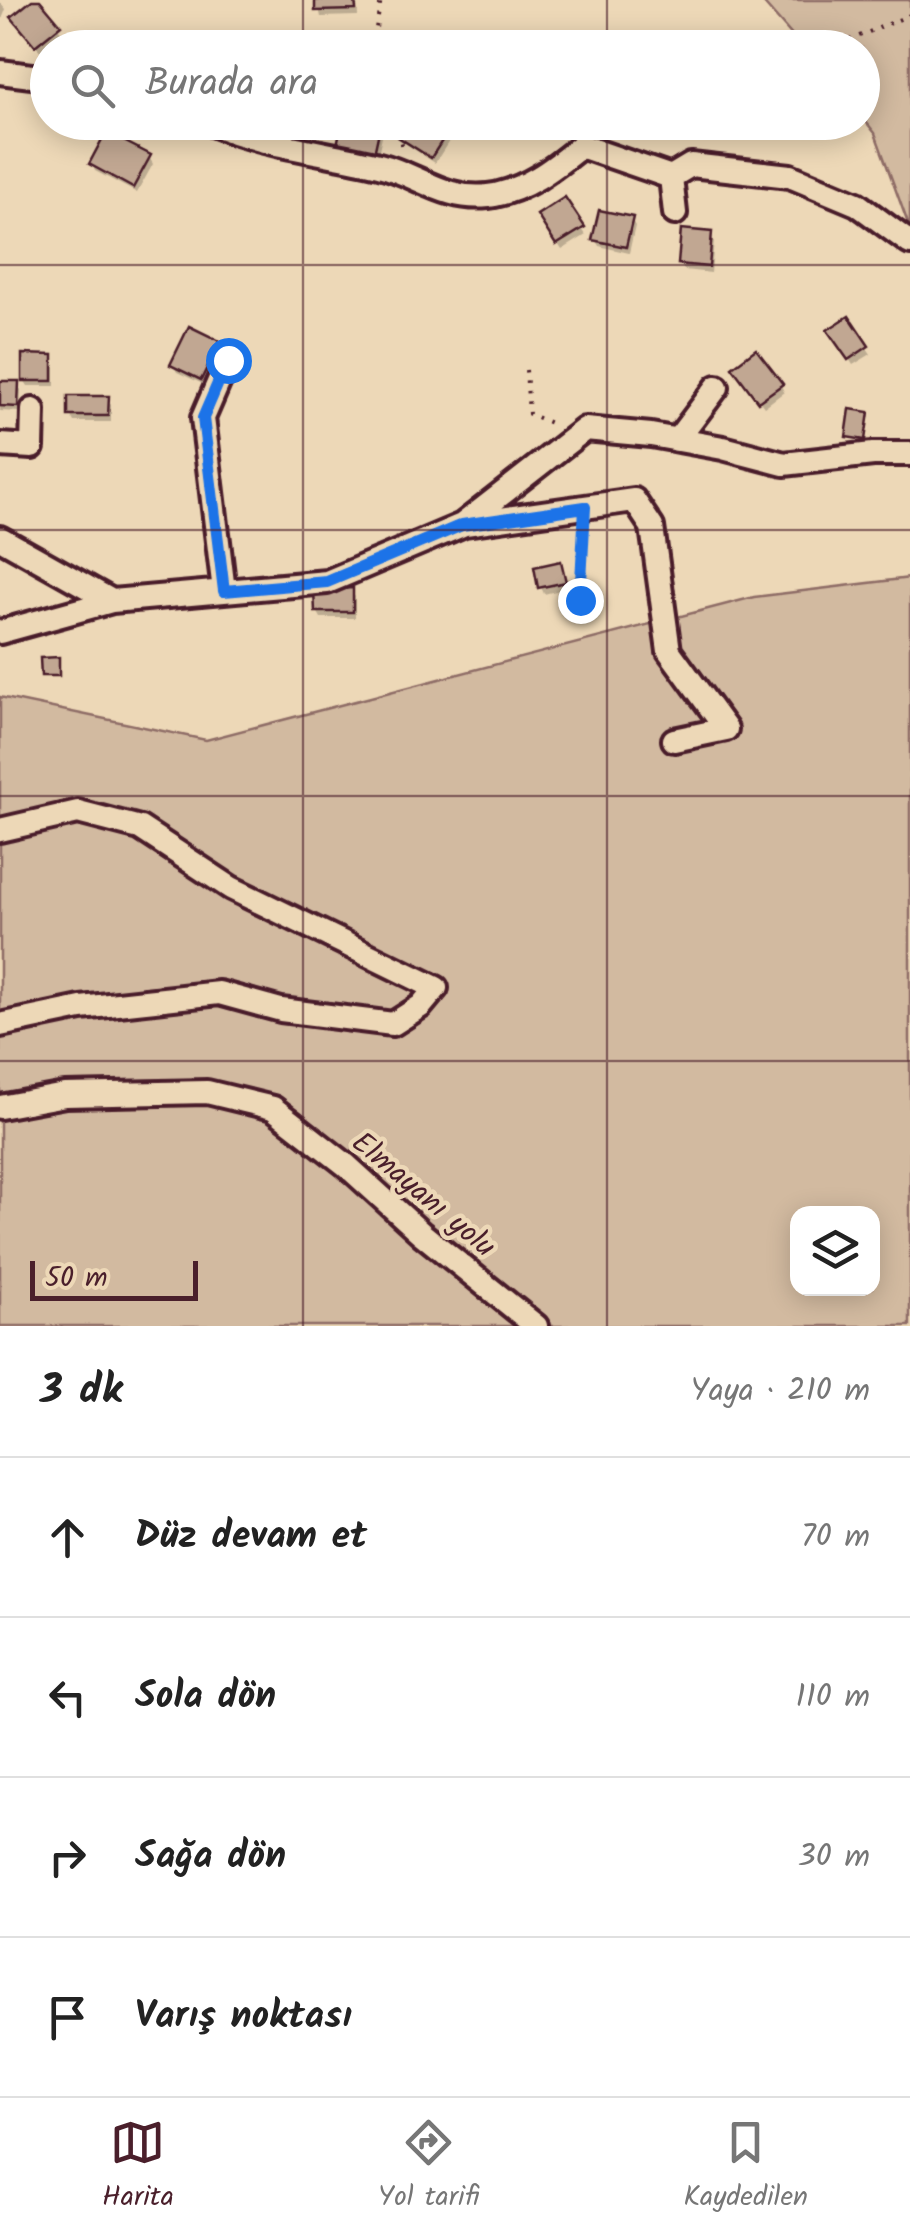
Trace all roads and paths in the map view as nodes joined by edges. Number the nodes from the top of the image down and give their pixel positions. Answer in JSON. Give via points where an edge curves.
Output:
{"nodes":[{"id":1,"x":381,"y":0,"type":"edge"},
{"id":2,"x":910,"y":15,"type":"edge"},
{"id":3,"x":376,"y":30,"type":"edge"},
{"id":4,"x":874,"y":30,"type":"edge"},
{"id":5,"x":0,"y":72,"type":"edge"},
{"id":6,"x":30,"y":76,"type":"edge"},
{"id":7,"x":257,"y":140,"type":"edge"},
{"id":8,"x":670,"y":177,"type":"junction"},
{"id":9,"x":675,"y":213,"type":"dead end"},
{"id":10,"x":910,"y":243,"type":"edge"},
{"id":11,"x":228,"y":360,"type":"dead end"},
{"id":12,"x":526,"y":370,"type":"dead end"},
{"id":13,"x":717,"y":387,"type":"dead end"},
{"id":14,"x":33,"y":410,"type":"dead end"},
{"id":15,"x":577,"y":436,"type":"junction"},
{"id":16,"x":678,"y":440,"type":"junction"},
{"id":17,"x":0,"y":445,"type":"edge"},
{"id":18,"x":910,"y":454,"type":"edge"},
{"id":19,"x":585,"y":507,"type":"junction"},
{"id":20,"x":462,"y":525,"type":"junction"},
{"id":21,"x":0,"y":538,"type":"edge"},
{"id":22,"x":224,"y":591,"type":"junction"},
{"id":23,"x":580,"y":600,"type":"dead end"},
{"id":24,"x":112,"y":601,"type":"junction"},
{"id":25,"x":0,"y":632,"type":"edge"},
{"id":26,"x":674,"y":740,"type":"dead end"},
{"id":27,"x":0,"y":830,"type":"edge"},
{"id":28,"x":0,"y":1025,"type":"edge"},
{"id":29,"x":0,"y":1107,"type":"edge"},
{"id":30,"x":536,"y":1326,"type":"edge"}],
"edges":[{"from":1,"to":3,"type":"path"},
{"from":2,"to":4,"type":"path"},
{"from":5,"to":6,"type":"street"},
{"from":7,"to":8,"type":"street","via":[[382,165],[444,194],[487,196],[538,180],[581,146]]},
{"from":8,"to":9,"type":"street"},
{"from":8,"to":10,"type":"street","via":[[692,165],[790,176],[857,204]]},
{"from":11,"to":22,"type":"street","via":[[203,418]]},
{"from":12,"to":15,"type":"path","via":[[528,414]]},
{"from":13,"to":16,"type":"street"},
{"from":14,"to":17,"type":"street","via":[[32,447]]},
{"from":15,"to":16,"type":"street","via":[[585,430]]},
{"from":15,"to":20,"type":"street"},
{"from":16,"to":18,"type":"street","via":[[784,464]]},
{"from":19,"to":20,"type":"street"},
{"from":19,"to":23,"type":"path"},
{"from":19,"to":26,"type":"street","via":[[634,500],[652,527],[669,652],[726,729]]},
{"from":20,"to":22,"type":"street","via":[[327,582]]},
{"from":21,"to":24,"type":"street"},
{"from":22,"to":24,"type":"street"},
{"from":24,"to":25,"type":"street"},
{"from":27,"to":28,"type":"street","via":[[78,812],[140,828],[230,888],[436,988],[394,1024],[281,1010],[219,993],[81,1008]]},
{"from":29,"to":30,"type":"street","name":"Elmayanı yolu","via":[[65,1094],[206,1092],[273,1108]]}]}
